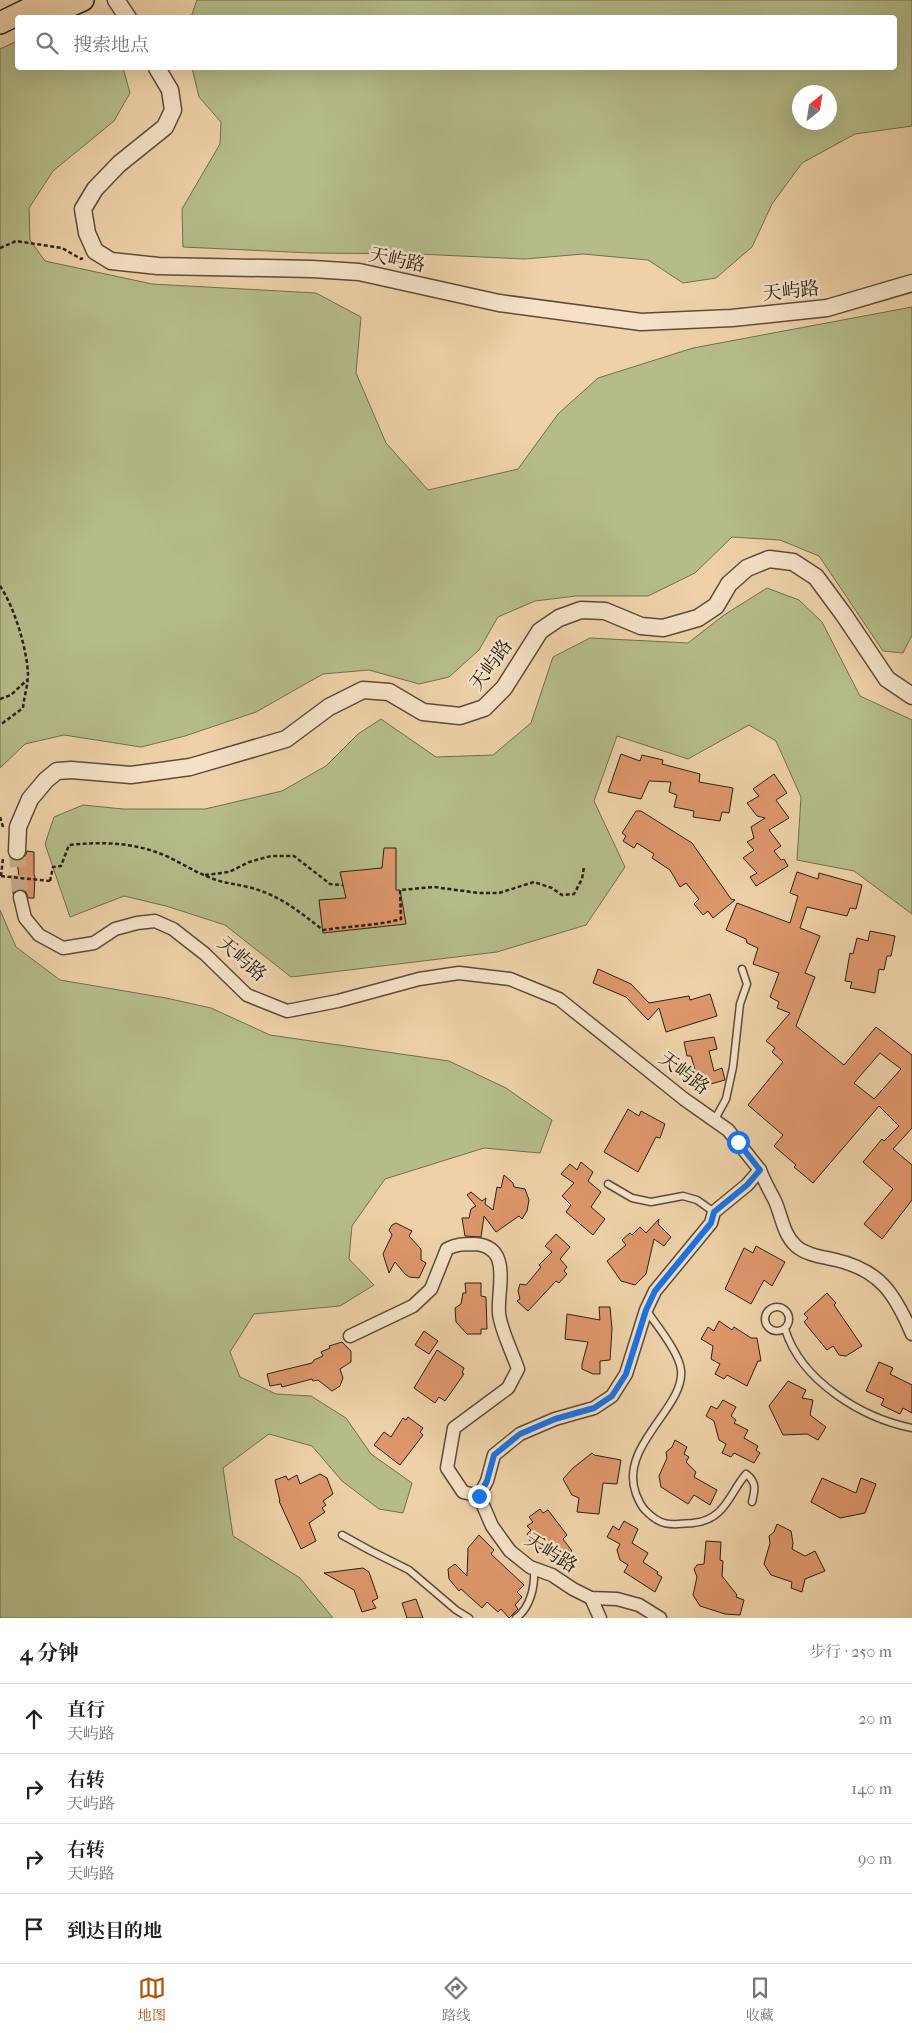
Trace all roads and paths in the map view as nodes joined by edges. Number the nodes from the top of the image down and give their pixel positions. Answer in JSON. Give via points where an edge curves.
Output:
{"nodes":[{"id":1,"x":47,"y":0,"type":"edge"},
{"id":2,"x":83,"y":0,"type":"edge"},
{"id":3,"x":116,"y":0,"type":"edge"},
{"id":4,"x":50,"y":15,"type":"edge"},
{"id":5,"x":126,"y":15,"type":"edge"},
{"id":6,"x":0,"y":22,"type":"edge"},
{"id":7,"x":15,"y":30,"type":"edge"},
{"id":8,"x":0,"y":37,"type":"edge"},
{"id":9,"x":158,"y":70,"type":"edge"},
{"id":10,"x":0,"y":248,"type":"edge"},
{"id":11,"x":95,"y":251,"type":"junction"},
{"id":12,"x":912,"y":283,"type":"edge"},
{"id":13,"x":0,"y":586,"type":"edge"},
{"id":14,"x":27,"y":680,"type":"junction"},
{"id":15,"x":912,"y":696,"type":"edge"},
{"id":16,"x":0,"y":699,"type":"edge"},
{"id":17,"x":0,"y":725,"type":"edge"},
{"id":18,"x":17,"y":850,"type":"tunnel mouth"},
{"id":19,"x":584,"y":867,"type":"dead end"},
{"id":20,"x":1,"y":876,"type":"dead end"},
{"id":21,"x":204,"y":876,"type":"junction"},
{"id":22,"x":343,"y":885,"type":"dead end"},
{"id":23,"x":20,"y":897,"type":"tunnel mouth"},
{"id":24,"x":742,"y":969,"type":"dead end"},
{"id":25,"x":714,"y":1121,"type":"junction"},
{"id":26,"x":760,"y":1170,"type":"junction"},
{"id":27,"x":608,"y":1184,"type":"dead end"},
{"id":28,"x":714,"y":1212,"type":"junction"},
{"id":29,"x":646,"y":1310,"type":"junction"},
{"id":30,"x":784,"y":1329,"type":"dead end"},
{"id":31,"x":912,"y":1334,"type":"edge"},
{"id":32,"x":350,"y":1336,"type":"dead end"},
{"id":33,"x":912,"y":1428,"type":"edge"},
{"id":34,"x":479,"y":1496,"type":"junction"},
{"id":35,"x":752,"y":1502,"type":"dead end"},
{"id":36,"x":342,"y":1534,"type":"dead end"},
{"id":37,"x":534,"y":1568,"type":"junction"},
{"id":38,"x":591,"y":1598,"type":"junction"},
{"id":39,"x":469,"y":1618,"type":"edge"},
{"id":40,"x":516,"y":1618,"type":"edge"},
{"id":41,"x":600,"y":1618,"type":"edge"},
{"id":42,"x":660,"y":1618,"type":"edge"}],
"edges":[{"from":1,"to":6,"type":"main road"},
{"from":2,"to":4,"type":"main road"},
{"from":3,"to":5,"type":"street"},
{"from":7,"to":8,"type":"main road"},
{"from":9,"to":11,"type":"street","via":[[170,90],[173,110],[166,127],[119,164],[95,189],[83,209],[87,233]]},
{"from":10,"to":11,"type":"path","via":[[16,242],[62,248],[81,259]]},
{"from":11,"to":12,"type":"street","name":"天屿路","via":[[111,261],[158,266],[359,272],[499,303],[641,322],[732,318],[827,308]]},
{"from":13,"to":14,"type":"path","via":[[19,628]]},
{"from":14,"to":16,"type":"path"},
{"from":14,"to":17,"type":"path","via":[[23,708]]},
{"from":15,"to":18,"type":"street","name":"天屿路","via":[[887,680],[816,578],[793,562],[769,559],[747,568],[729,584],[716,606],[698,618],[663,628],[641,626],[605,611],[582,610],[559,618],[540,632],[504,688],[484,708],[460,716],[423,712],[389,692],[363,690],[329,707],[286,739],[190,767],[131,775],[57,771],[30,799],[18,827]]},
{"from":19,"to":21,"type":"path","via":[[574,894],[562,895],[534,882],[499,893],[434,887],[400,890],[401,919],[379,925],[323,930],[290,904],[248,887]]},
{"from":20,"to":21,"type":"path","bridge":true,"via":[[50,880],[53,868],[61,866],[69,845],[121,843],[157,852]]},
{"from":21,"to":22,"type":"path","via":[[229,872],[271,856],[294,856],[330,884]]},
{"from":23,"to":25,"type":"street","name":"天屿路","via":[[25,918],[39,935],[63,948],[94,942],[115,929],[155,921],[173,929],[205,954],[248,995],[287,1011],[418,979],[459,973],[510,979],[559,999]]},
{"from":24,"to":25,"type":"lane","via":[[747,984],[740,1004],[733,1067],[726,1099]]},
{"from":25,"to":26,"type":"street","name":"天屿路","via":[[728,1130]]},
{"from":26,"to":28,"type":"street"},
{"from":26,"to":31,"type":"street","name":"天屿路","via":[[786,1233],[796,1247],[813,1255],[852,1264],[870,1274],[890,1291]]},
{"from":27,"to":28,"type":"lane","via":[[632,1198],[651,1202],[683,1196],[697,1200]]},
{"from":28,"to":29,"type":"street","via":[[711,1223],[655,1291]]},
{"from":29,"to":34,"type":"street","via":[[626,1374],[612,1396],[594,1408],[555,1419],[520,1434],[494,1455]]},
{"from":29,"to":35,"type":"lane","via":[[678,1360],[681,1371],[677,1391],[636,1460],[632,1482],[641,1505],[655,1521],[675,1525],[700,1522],[717,1514],[728,1503],[746,1474],[756,1488]]},
{"from":30,"to":33,"type":"lane","via":[[799,1357],[829,1389],[851,1406]]},
{"from":32,"to":34,"type":"street","via":[[413,1306],[431,1290],[448,1249],[457,1244],[480,1244],[494,1251],[500,1263],[499,1315],[518,1369],[508,1388],[454,1428],[447,1468],[463,1492]]},
{"from":34,"to":37,"type":"street","name":"天屿路","via":[[492,1526],[510,1552]]},
{"from":36,"to":39,"type":"lane","via":[[410,1570]]},
{"from":37,"to":38,"type":"street","name":"天屿路","via":[[552,1574],[573,1590]]},
{"from":37,"to":40,"type":"lane","via":[[535,1581],[530,1600]]},
{"from":38,"to":41,"type":"street"},
{"from":38,"to":42,"type":"street","via":[[617,1599],[639,1605]]}]}
